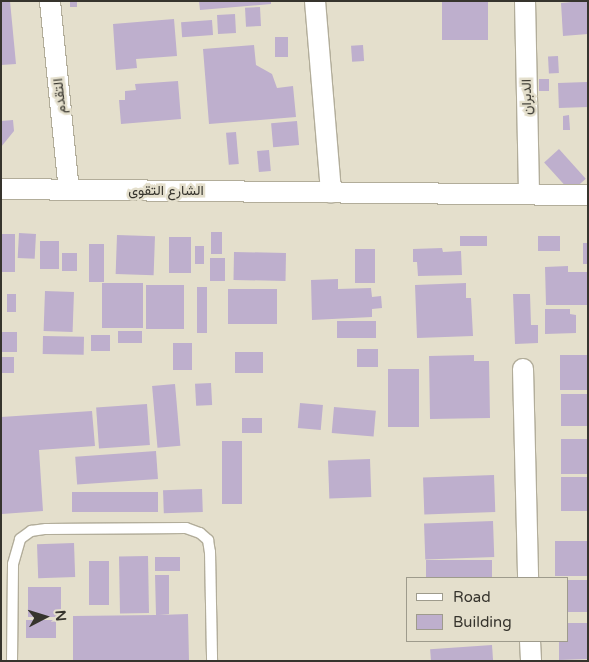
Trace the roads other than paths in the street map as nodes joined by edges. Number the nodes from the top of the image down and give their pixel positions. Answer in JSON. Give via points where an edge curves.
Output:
{"nodes":[{"id":1,"x":50,"y":1,"type":"edge"},
{"id":2,"x":314,"y":1,"type":"edge"},
{"id":3,"x":525,"y":1,"type":"edge"},
{"id":4,"x":1,"y":189,"type":"edge"},
{"id":5,"x":69,"y":190,"type":"junction"},
{"id":6,"x":331,"y":192,"type":"junction"},
{"id":7,"x":529,"y":192,"type":"junction"},
{"id":8,"x":588,"y":194,"type":"edge"},
{"id":9,"x":523,"y":369,"type":"dead end"},
{"id":10,"x":528,"y":577,"type":"edge"},
{"id":11,"x":530,"y":642,"type":"edge"},
{"id":12,"x":12,"y":661,"type":"edge"},
{"id":13,"x":212,"y":661,"type":"edge"},
{"id":14,"x":530,"y":661,"type":"edge"}],
"edges":[{"from":1,"to":5,"type":"street","name":"التقدم"},
{"from":2,"to":6,"type":"street"},
{"from":3,"to":7,"type":"street","name":"الدبران"},
{"from":4,"to":5,"type":"street","name":"الشارع التقوى"},
{"from":5,"to":6,"type":"street","name":"الشارع التقوى"},
{"from":6,"to":7,"type":"street","name":"الشارع التقوى"},
{"from":7,"to":8,"type":"street","name":"الشارع التقوى"},
{"from":9,"to":10,"type":"street"},
{"from":11,"to":14,"type":"street"},
{"from":12,"to":13,"type":"lane","via":[[13,564],[20,539],[31,531],[46,529],[186,528],[208,540]]}]}
